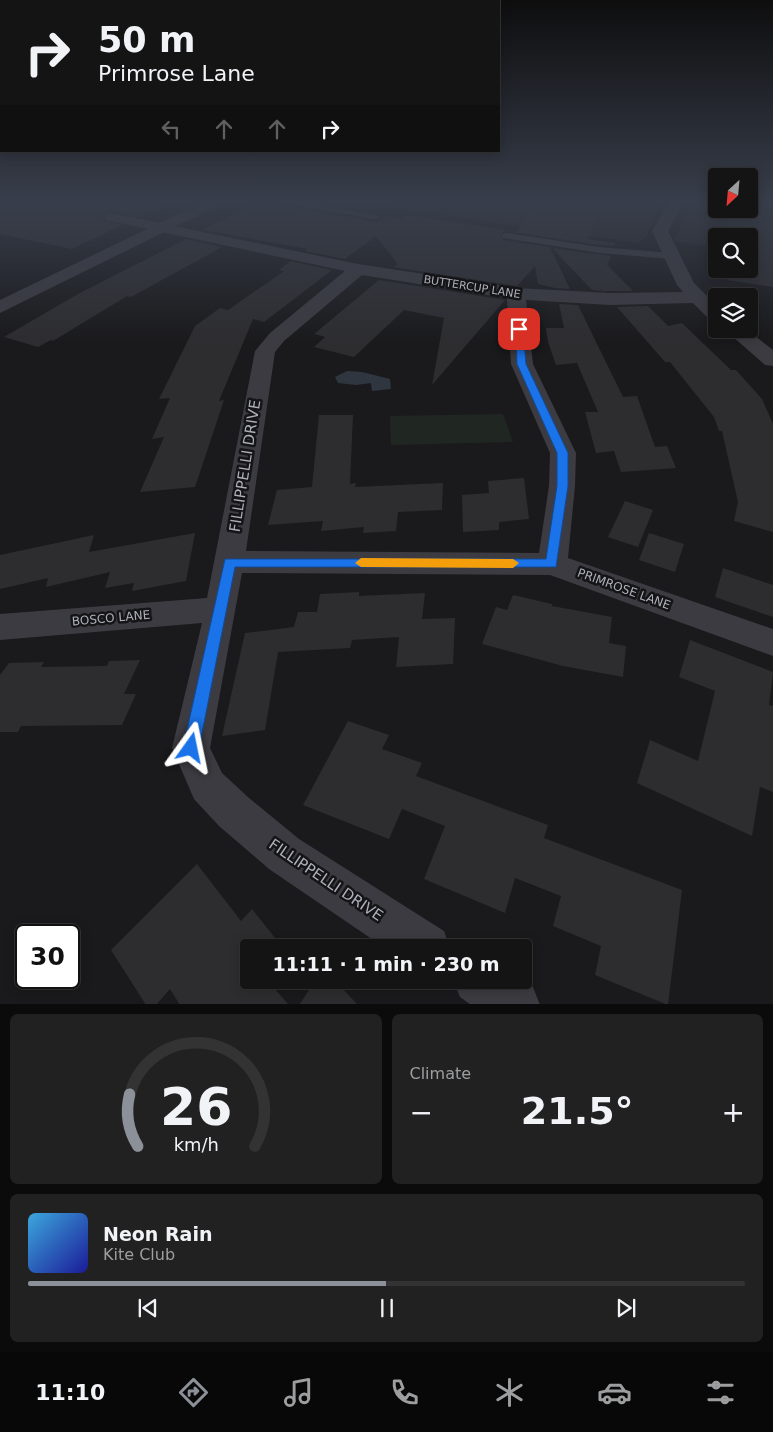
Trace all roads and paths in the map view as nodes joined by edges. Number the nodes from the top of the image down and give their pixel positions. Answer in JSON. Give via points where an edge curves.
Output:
{"nodes":[{"id":1,"x":121,"y":248,"type":"edge"},
{"id":2,"x":257,"y":248,"type":"edge"},
{"id":3,"x":585,"y":248,"type":"edge"},
{"id":4,"x":668,"y":248,"type":"edge"},
{"id":5,"x":672,"y":256,"type":"junction"},
{"id":6,"x":358,"y":269,"type":"junction"},
{"id":7,"x":516,"y":294,"type":"junction"},
{"id":8,"x":698,"y":297,"type":"junction"},
{"id":9,"x":0,"y":306,"type":"edge"},
{"id":10,"x":708,"y":307,"type":"edge"},
{"id":11,"x":745,"y":338,"type":"edge"},
{"id":12,"x":773,"y":360,"type":"edge"},
{"id":13,"x":230,"y":562,"type":"junction"},
{"id":14,"x":552,"y":564,"type":"junction"},
{"id":15,"x":221,"y":609,"type":"junction"},
{"id":16,"x":0,"y":627,"type":"edge"},
{"id":17,"x":773,"y":643,"type":"edge"},
{"id":18,"x":414,"y":939,"type":"edge"},
{"id":19,"x":491,"y":989,"type":"edge"},
{"id":20,"x":515,"y":1004,"type":"edge"}],
"edges":[{"from":1,"to":9,"type":"street"},
{"from":2,"to":6,"type":"street","name":"BUTTERCUP LANE"},
{"from":3,"to":5,"type":"lane"},
{"from":4,"to":5,"type":"street"},
{"from":5,"to":8,"type":"street","via":[[686,285]]},
{"from":6,"to":7,"type":"street","name":"BUTTERCUP LANE"},
{"from":6,"to":13,"type":"street","name":"FILLIPPELLI DRIVE","via":[[277,337],[265,351]]},
{"from":7,"to":8,"type":"street","name":"BUTTERCUP LANE","via":[[610,299]]},
{"from":7,"to":14,"type":"street","via":[[522,364],[563,453]]},
{"from":8,"to":10,"type":"street"},
{"from":11,"to":12,"type":"street"},
{"from":13,"to":14,"type":"street","name":"PRIMROSE LANE"},
{"from":13,"to":15,"type":"street","name":"FILLIPPELLI DRIVE"},
{"from":14,"to":17,"type":"street","name":"PRIMROSE LANE"},
{"from":15,"to":16,"type":"street","name":"BOSCO LANE"},
{"from":15,"to":18,"type":"street","name":"FILLIPPELLI DRIVE","via":[[191,748],[208,786],[284,854]]},
{"from":19,"to":20,"type":"street"}]}
